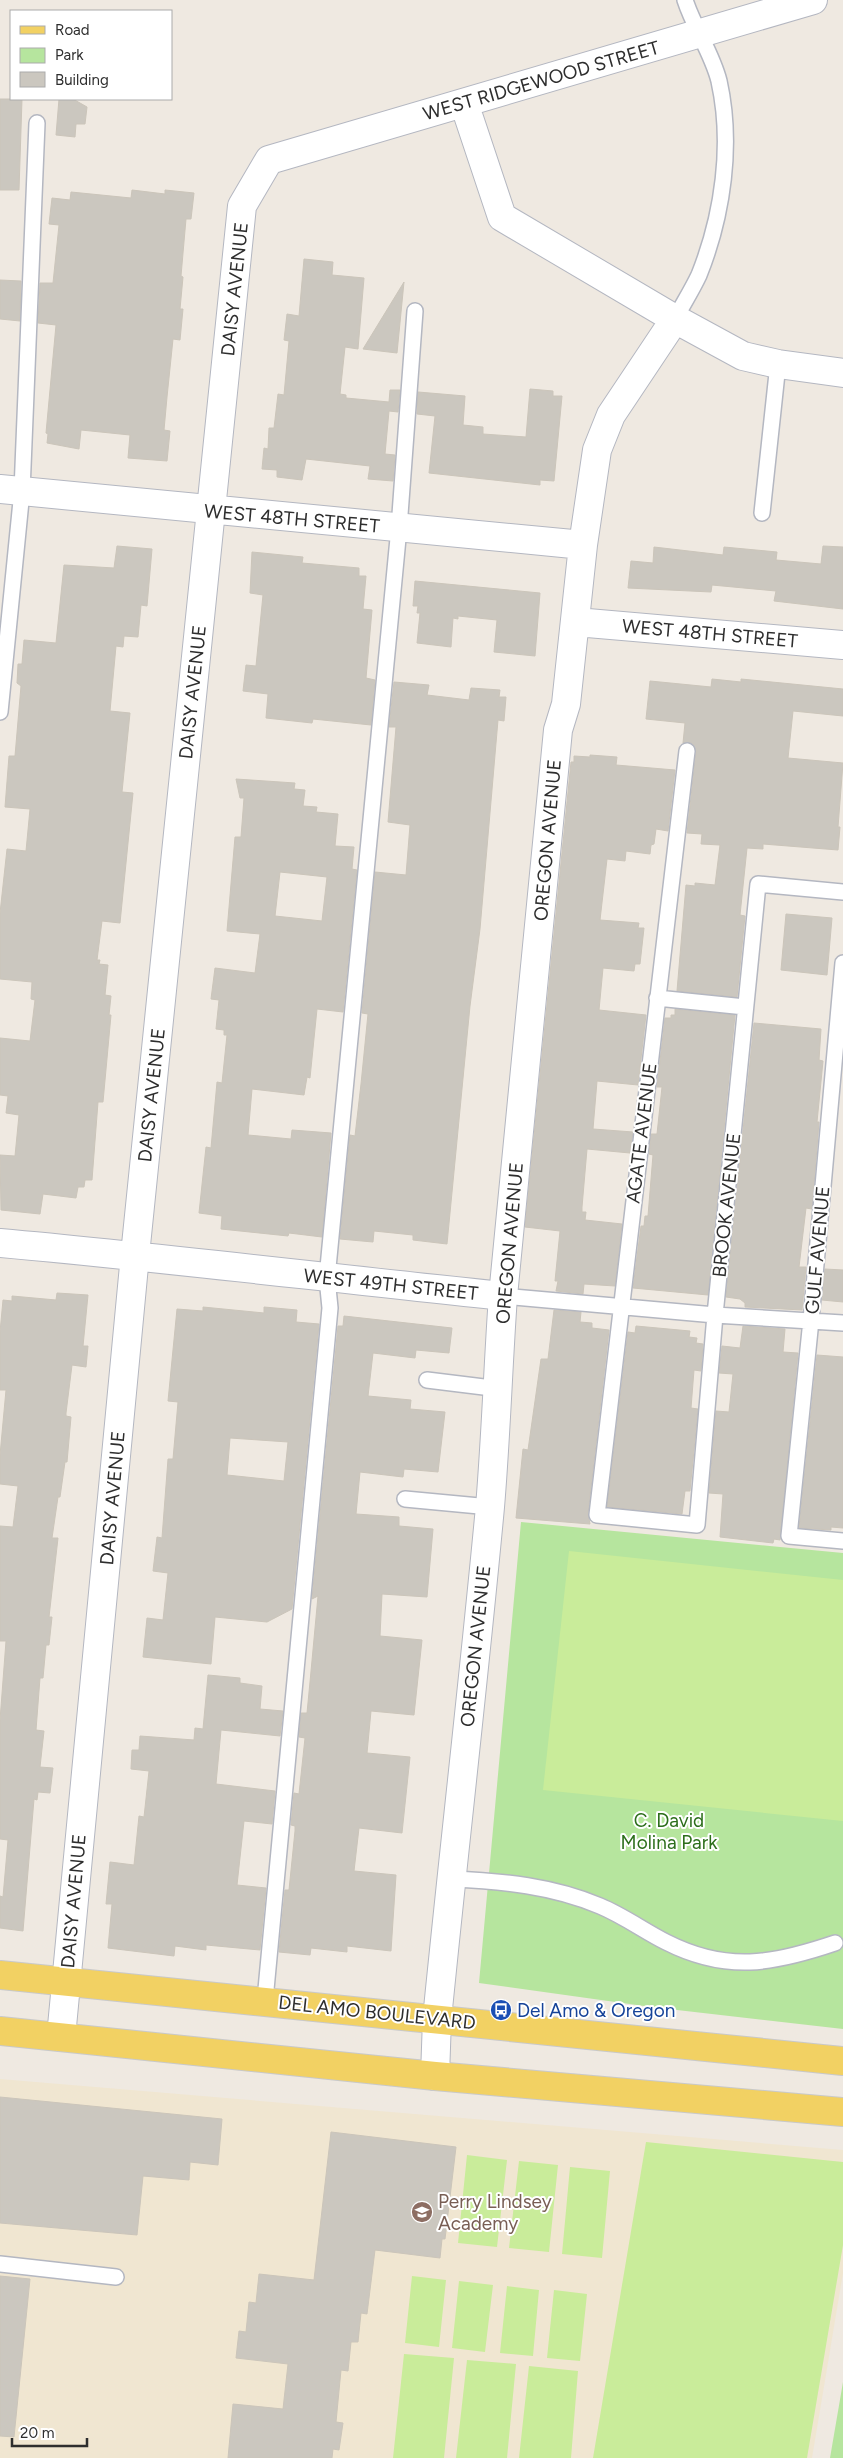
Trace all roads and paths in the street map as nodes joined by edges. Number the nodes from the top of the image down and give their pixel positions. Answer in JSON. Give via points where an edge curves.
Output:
{"nodes":[{"id":1,"x":686,"y":0,"type":"edge"},
{"id":2,"x":813,"y":0,"type":"edge"},
{"id":3,"x":700,"y":33,"type":"junction"},
{"id":4,"x":464,"y":102,"type":"junction"},
{"id":5,"x":37,"y":123,"type":"dead end"},
{"id":6,"x":269,"y":160,"type":"joint"},
{"id":7,"x":415,"y":311,"type":"dead end"},
{"id":8,"x":675,"y":319,"type":"junction"},
{"id":9,"x":778,"y":364,"type":"junction"},
{"id":10,"x":843,"y":371,"type":"edge"},
{"id":11,"x":11,"y":490,"type":"edge"},
{"id":12,"x":211,"y":510,"type":"junction"},
{"id":13,"x":762,"y":513,"type":"dead end"},
{"id":14,"x":399,"y":528,"type":"junction"},
{"id":15,"x":583,"y":545,"type":"junction"},
{"id":16,"x":576,"y":622,"type":"junction"},
{"id":17,"x":843,"y":645,"type":"edge"},
{"id":18,"x":0,"y":712,"type":"edge"},
{"id":19,"x":687,"y":752,"type":"dead end"},
{"id":20,"x":843,"y":892,"type":"edge"},
{"id":21,"x":843,"y":964,"type":"edge"},
{"id":22,"x":657,"y":998,"type":"junction"},
{"id":23,"x":745,"y":1007,"type":"junction"},
{"id":24,"x":0,"y":1243,"type":"edge"},
{"id":25,"x":135,"y":1255,"type":"junction"},
{"id":26,"x":327,"y":1278,"type":"junction"},
{"id":27,"x":504,"y":1296,"type":"junction"},
{"id":28,"x":621,"y":1305,"type":"junction"},
{"id":29,"x":715,"y":1316,"type":"junction"},
{"id":30,"x":811,"y":1320,"type":"junction"},
{"id":31,"x":843,"y":1323,"type":"edge"},
{"id":32,"x":428,"y":1380,"type":"dead end"},
{"id":33,"x":500,"y":1389,"type":"junction"},
{"id":34,"x":404,"y":1499,"type":"dead end"},
{"id":35,"x":490,"y":1506,"type":"junction"},
{"id":36,"x":697,"y":1526,"type":"joint"},
{"id":37,"x":843,"y":1541,"type":"edge"},
{"id":38,"x":452,"y":1879,"type":"junction"},
{"id":39,"x":835,"y":1944,"type":"dead end"},
{"id":40,"x":0,"y":1975,"type":"edge"},
{"id":41,"x":66,"y":1981,"type":"junction"},
{"id":42,"x":265,"y":2000,"type":"junction"},
{"id":43,"x":437,"y":2019,"type":"junction"},
{"id":44,"x":0,"y":2031,"type":"edge"},
{"id":45,"x":61,"y":2037,"type":"junction"},
{"id":46,"x":843,"y":2061,"type":"edge"},
{"id":47,"x":435,"y":2076,"type":"junction"},
{"id":48,"x":843,"y":2112,"type":"edge"},
{"id":49,"x":0,"y":2264,"type":"edge"},
{"id":50,"x":116,"y":2276,"type":"dead end"}],
"edges":[{"from":1,"to":3,"type":"lane"},
{"from":2,"to":3,"type":"street","name":"WEST RIDGEWOOD STREET"},
{"from":3,"to":4,"type":"street","name":"WEST RIDGEWOOD STREET"},
{"from":3,"to":8,"type":"lane","via":[[719,79],[725,121],[723,183],[712,240],[698,277]]},
{"from":4,"to":6,"type":"street","name":"WEST RIDGEWOOD STREET"},
{"from":4,"to":8,"type":"street","via":[[502,217]]},
{"from":5,"to":11,"type":"lane"},
{"from":6,"to":12,"type":"street","name":"DAISY AVENUE","via":[[242,206]]},
{"from":7,"to":14,"type":"lane"},
{"from":8,"to":9,"type":"street","via":[[743,356]]},
{"from":8,"to":15,"type":"street","name":"OREGON AVENUE","via":[[611,415],[597,450]]},
{"from":9,"to":10,"type":"street"},
{"from":9,"to":13,"type":"lane"},
{"from":11,"to":12,"type":"street","name":"WEST 48TH STREET"},
{"from":11,"to":18,"type":"lane"},
{"from":12,"to":14,"type":"street","name":"WEST 48TH STREET"},
{"from":12,"to":25,"type":"street","name":"DAISY AVENUE"},
{"from":14,"to":15,"type":"street","name":"WEST 48TH STREET"},
{"from":14,"to":26,"type":"lane"},
{"from":15,"to":16,"type":"street","name":"OREGON AVENUE"},
{"from":16,"to":17,"type":"street","name":"WEST 48TH STREET"},
{"from":16,"to":27,"type":"street","name":"OREGON AVENUE","via":[[566,704],[558,730]]},
{"from":19,"to":22,"type":"lane","name":"AGATE AVENUE"},
{"from":20,"to":23,"type":"lane","name":"BROOK AVENUE","via":[[758,884]]},
{"from":21,"to":30,"type":"lane","name":"GULF AVENUE"},
{"from":22,"to":23,"type":"lane"},
{"from":22,"to":28,"type":"lane","name":"AGATE AVENUE"},
{"from":23,"to":29,"type":"lane","name":"BROOK AVENUE"},
{"from":24,"to":25,"type":"street","name":"WEST 49TH STREET"},
{"from":25,"to":26,"type":"street","name":"WEST 49TH STREET"},
{"from":25,"to":41,"type":"street","name":"DAISY AVENUE"},
{"from":26,"to":27,"type":"street","name":"WEST 49TH STREET"},
{"from":26,"to":42,"type":"lane","via":[[330,1308]]},
{"from":27,"to":28,"type":"lane","name":"WEST 49TH STREET"},
{"from":27,"to":33,"type":"street","name":"OREGON AVENUE","via":[[498,1369]]},
{"from":28,"to":29,"type":"lane","name":"WEST 49TH STREET"},
{"from":28,"to":36,"type":"lane","name":"AGATE AVENUE","via":[[597,1514]]},
{"from":29,"to":30,"type":"lane","name":"WEST 49TH STREET"},
{"from":29,"to":36,"type":"lane","name":"BROOK AVENUE"},
{"from":30,"to":31,"type":"lane","name":"WEST 49TH STREET"},
{"from":30,"to":37,"type":"lane","name":"GULF AVENUE","via":[[789,1536]]},
{"from":32,"to":33,"type":"lane"},
{"from":33,"to":35,"type":"street","name":"OREGON AVENUE"},
{"from":34,"to":35,"type":"lane"},
{"from":35,"to":38,"type":"street","name":"OREGON AVENUE"},
{"from":38,"to":39,"type":"lane","via":[[517,1884],[560,1893],[599,1906],[697,1956],[728,1962],[763,1963]]},
{"from":38,"to":43,"type":"street","name":"OREGON AVENUE"},
{"from":40,"to":41,"type":"main road","name":"DEL AMO BOULEVARD"},
{"from":41,"to":42,"type":"main road","name":"DEL AMO BOULEVARD"},
{"from":41,"to":45,"type":"street","name":"DAISY AVENUE"},
{"from":42,"to":43,"type":"main road","name":"DEL AMO BOULEVARD"},
{"from":43,"to":46,"type":"main road","name":"DEL AMO BOULEVARD"},
{"from":43,"to":47,"type":"street","name":"OREGON AVENUE"},
{"from":44,"to":45,"type":"main road"},
{"from":45,"to":47,"type":"main road"},
{"from":47,"to":48,"type":"main road"},
{"from":49,"to":50,"type":"lane"}]}
